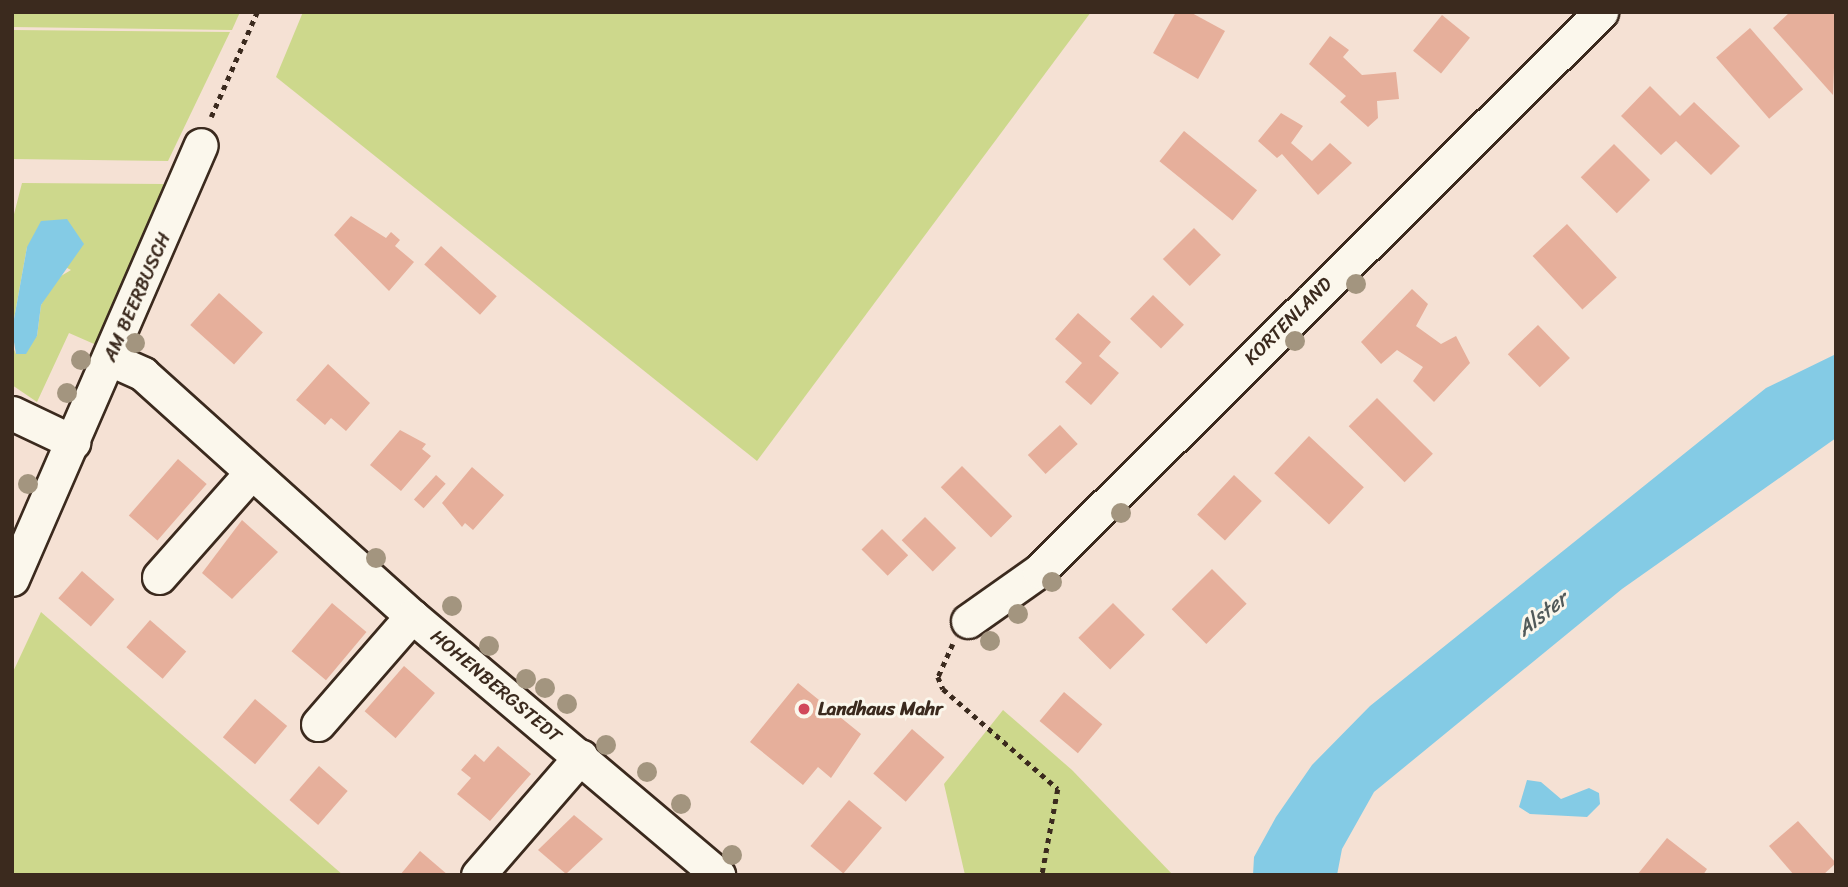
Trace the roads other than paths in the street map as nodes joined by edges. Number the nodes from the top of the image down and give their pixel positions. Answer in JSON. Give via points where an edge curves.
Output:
{"nodes":[{"id":1,"x":1601,"y":12,"type":"edge"},
{"id":2,"x":201,"y":145,"type":"road end"},
{"id":3,"x":110,"y":359,"type":"junction"},
{"id":4,"x":12,"y":413,"type":"edge"},
{"id":5,"x":73,"y":443,"type":"junction"},
{"id":6,"x":251,"y":473,"type":"junction"},
{"id":7,"x":159,"y":578,"type":"dead end"},
{"id":8,"x":12,"y":579,"type":"edge"},
{"id":9,"x":412,"y":616,"type":"junction"},
{"id":10,"x":968,"y":621,"type":"road end"},
{"id":11,"x":317,"y":724,"type":"dead end"},
{"id":12,"x":580,"y":756,"type":"junction"},
{"id":13,"x":478,"y":875,"type":"edge"},
{"id":14,"x":718,"y":875,"type":"edge"}],
"edges":[{"from":1,"to":10,"type":"street","name":"KORTENLAND","via":[[1039,571]]},
{"from":2,"to":3,"type":"street","name":"AM BEERBUSCH"},
{"from":3,"to":5,"type":"street","name":"AM BEERBUSCH"},
{"from":3,"to":6,"type":"street","name":"HOHENBERGSTEDT","via":[[143,374]]},
{"from":4,"to":5,"type":"street"},
{"from":5,"to":8,"type":"street","name":"AM BEERBUSCH"},
{"from":6,"to":7,"type":"street"},
{"from":6,"to":9,"type":"street","name":"HOHENBERGSTEDT"},
{"from":9,"to":11,"type":"street","name":"HOHENBERGSTEDT"},
{"from":9,"to":12,"type":"street","name":"HOHENBERGSTEDT"},
{"from":12,"to":13,"type":"street","name":"HOHENBERGSTEDT"},
{"from":12,"to":14,"type":"street","name":"HOHENBERGSTEDT"}]}
